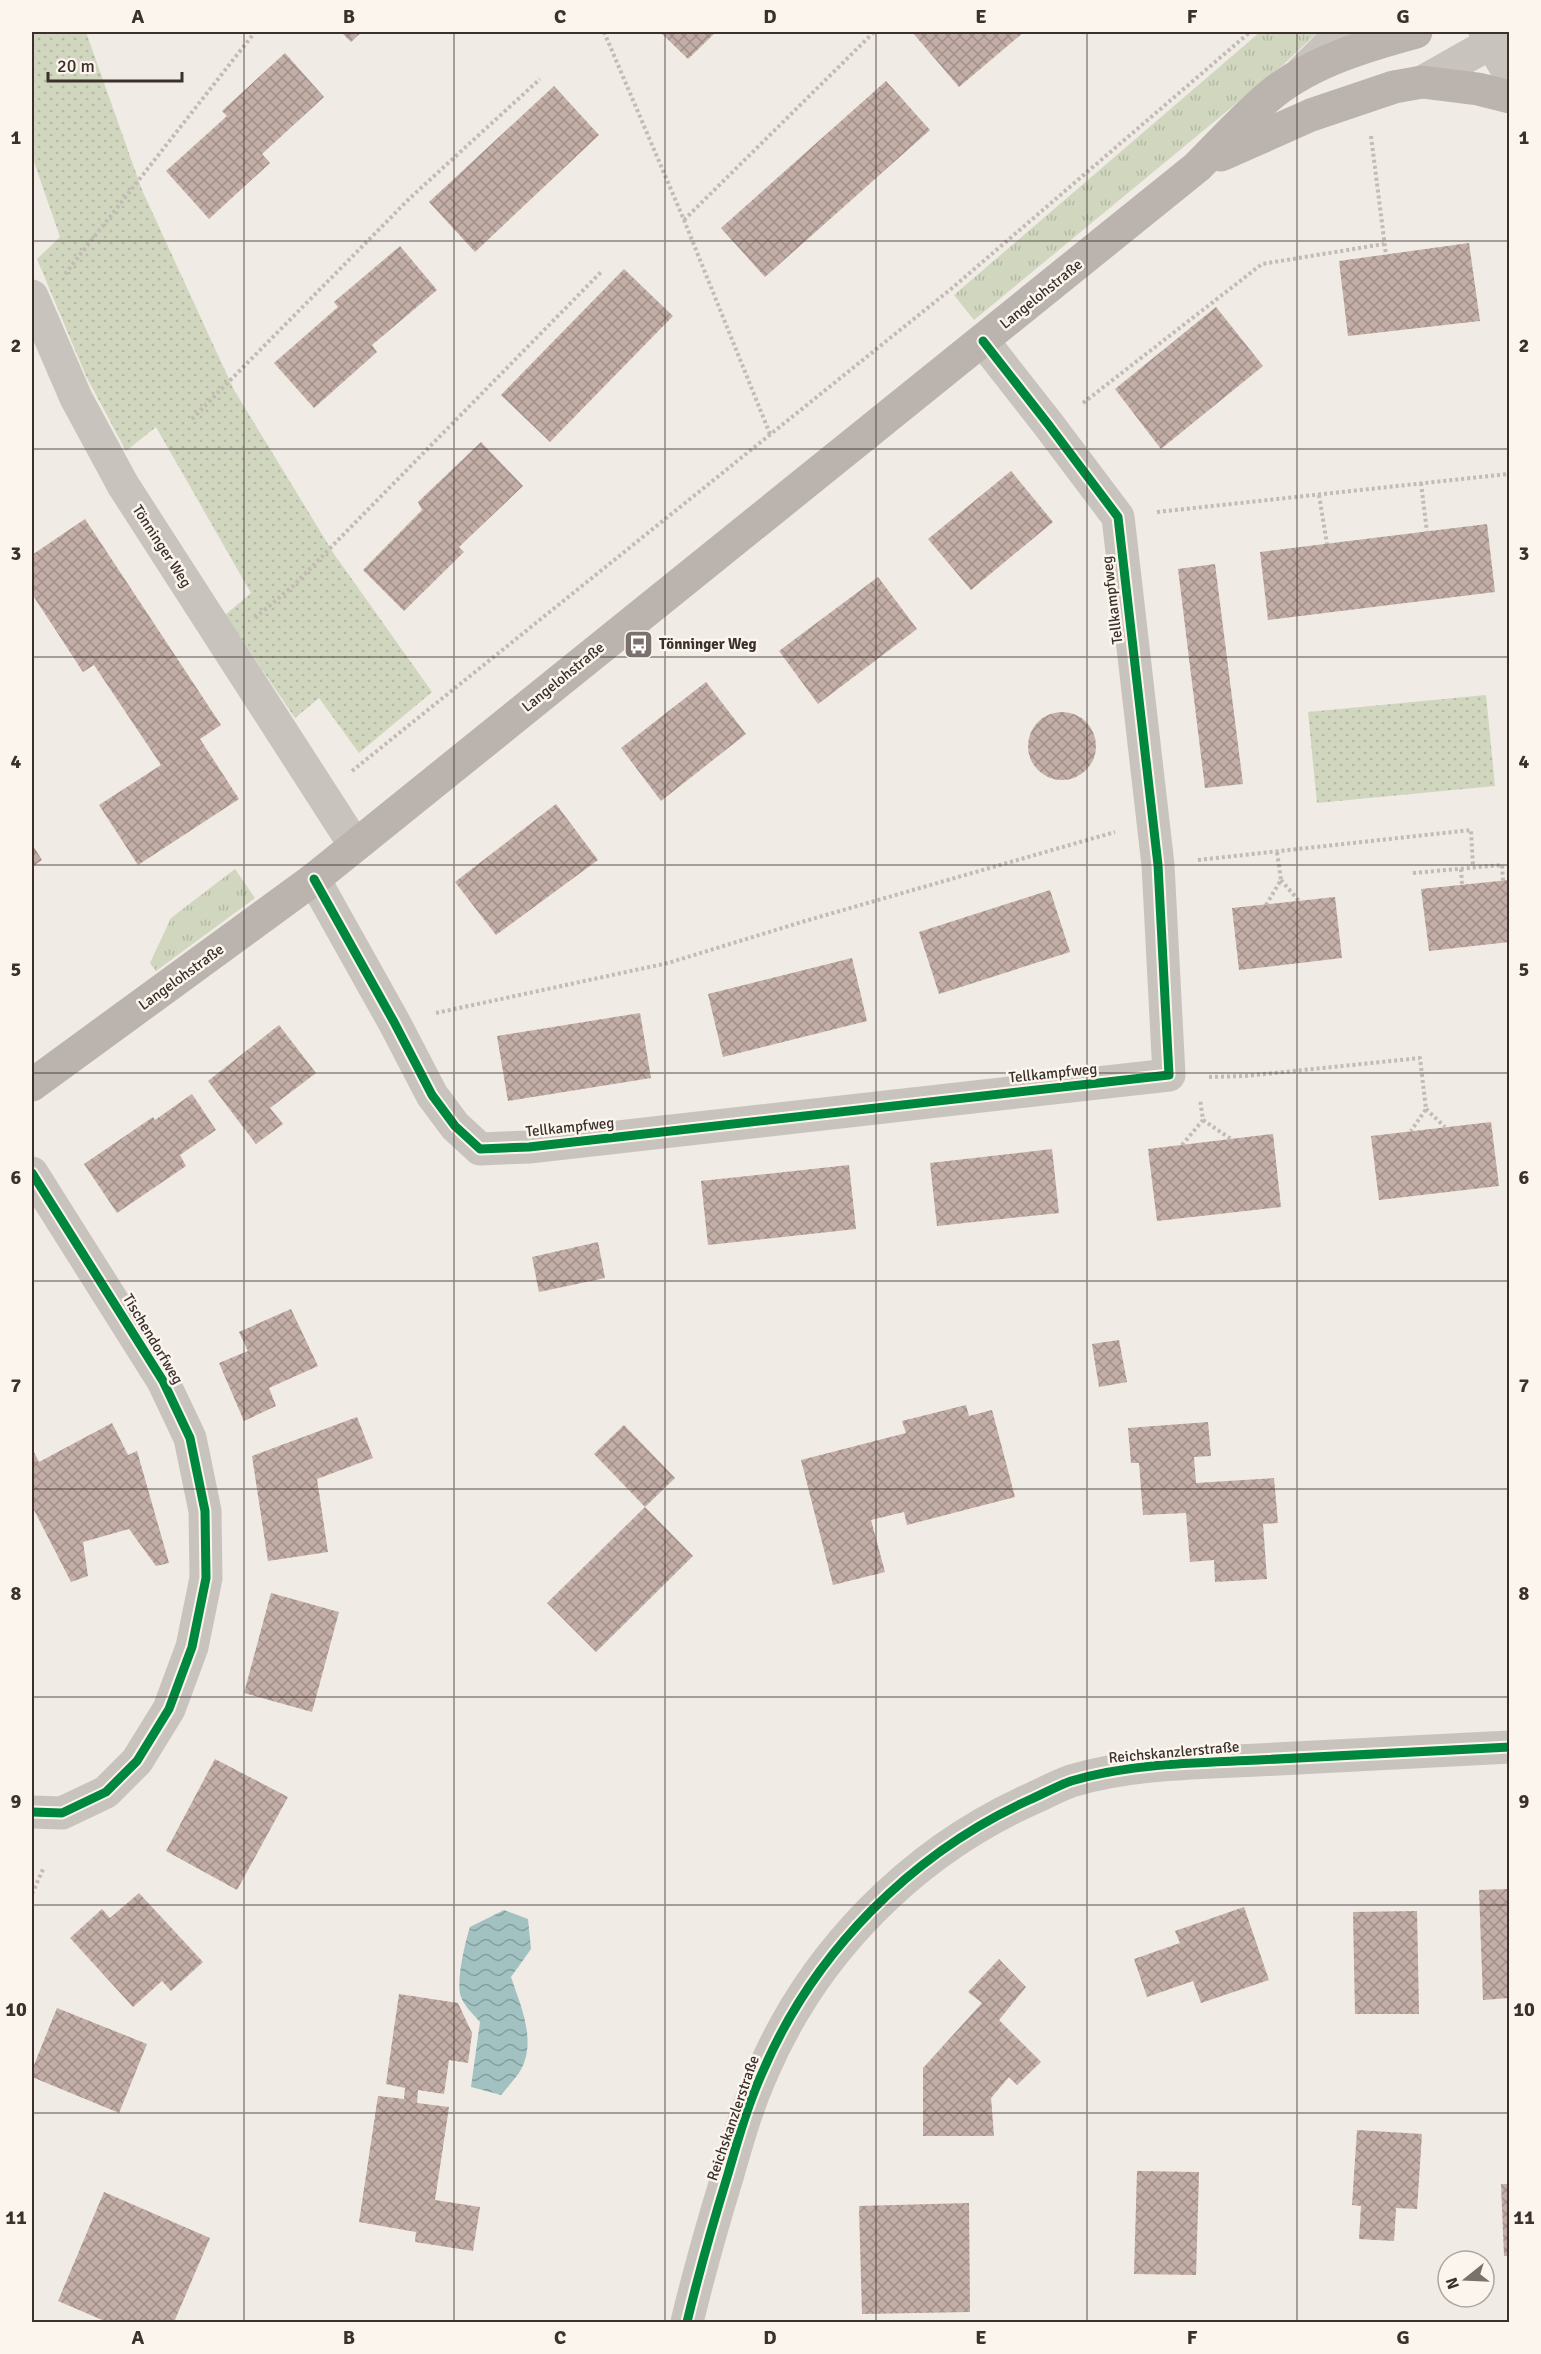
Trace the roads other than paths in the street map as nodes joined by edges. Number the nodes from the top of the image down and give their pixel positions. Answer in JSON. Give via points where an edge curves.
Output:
{"nodes":[{"id":1,"x":1342,"y":32,"type":"edge"},
{"id":2,"x":1416,"y":32,"type":"edge"},
{"id":3,"x":1494,"y":35,"type":"edge"},
{"id":4,"x":1509,"y":75,"type":"edge"},
{"id":5,"x":1296,"y":78,"type":"junction"},
{"id":6,"x":1422,"y":82,"type":"junction"},
{"id":7,"x":1509,"y":97,"type":"edge"},
{"id":8,"x":1197,"y":167,"type":"junction"},
{"id":9,"x":34,"y":302,"type":"edge"},
{"id":10,"x":983,"y":341,"type":"junction"},
{"id":11,"x":354,"y":844,"type":"junction"},
{"id":12,"x":314,"y":879,"type":"junction"},
{"id":13,"x":32,"y":1084,"type":"edge"},
{"id":14,"x":32,"y":1173,"type":"edge"},
{"id":15,"x":1509,"y":1747,"type":"edge"},
{"id":16,"x":32,"y":1812,"type":"edge"},
{"id":17,"x":687,"y":2322,"type":"edge"}],
"edges":[{"from":1,"to":5,"type":"street"},
{"from":2,"to":5,"type":"street","name":"Langelohstraße","via":[[1352,53]]},
{"from":3,"to":4,"type":"street"},
{"from":3,"to":6,"type":"street"},
{"from":5,"to":8,"type":"street","name":"Langelohstraße","via":[[1267,99]]},
{"from":6,"to":7,"type":"street","name":"Langelohstraße"},
{"from":6,"to":8,"type":"street","name":"Langelohstraße","via":[[1394,87],[1311,115]]},
{"from":8,"to":10,"type":"street","name":"Langelohstraße"},
{"from":9,"to":11,"type":"street","name":"Tönninger Weg","via":[[76,398],[123,485]]},
{"from":10,"to":11,"type":"street","name":"Langelohstraße"},
{"from":10,"to":12,"type":"street","name":"Tellkampfweg","via":[[1118,517],[1184,1077],[480,1149],[455,1126],[432,1095]]},
{"from":11,"to":12,"type":"street","name":"Langelohstraße"},
{"from":12,"to":13,"type":"street","name":"Langelohstraße"},
{"from":14,"to":16,"type":"street","name":"Tischendorfweg","via":[[163,1381],[190,1438],[205,1511],[206,1578],[192,1647],[173,1698],[137,1761],[106,1792],[62,1813]]},
{"from":15,"to":17,"type":"street","name":"Reichskanzlerstraße","via":[[1197,1763],[1112,1772],[1070,1782],[976,1826],[947,1845],[865,1917],[837,1948],[786,2024],[742,2126]]}]}
